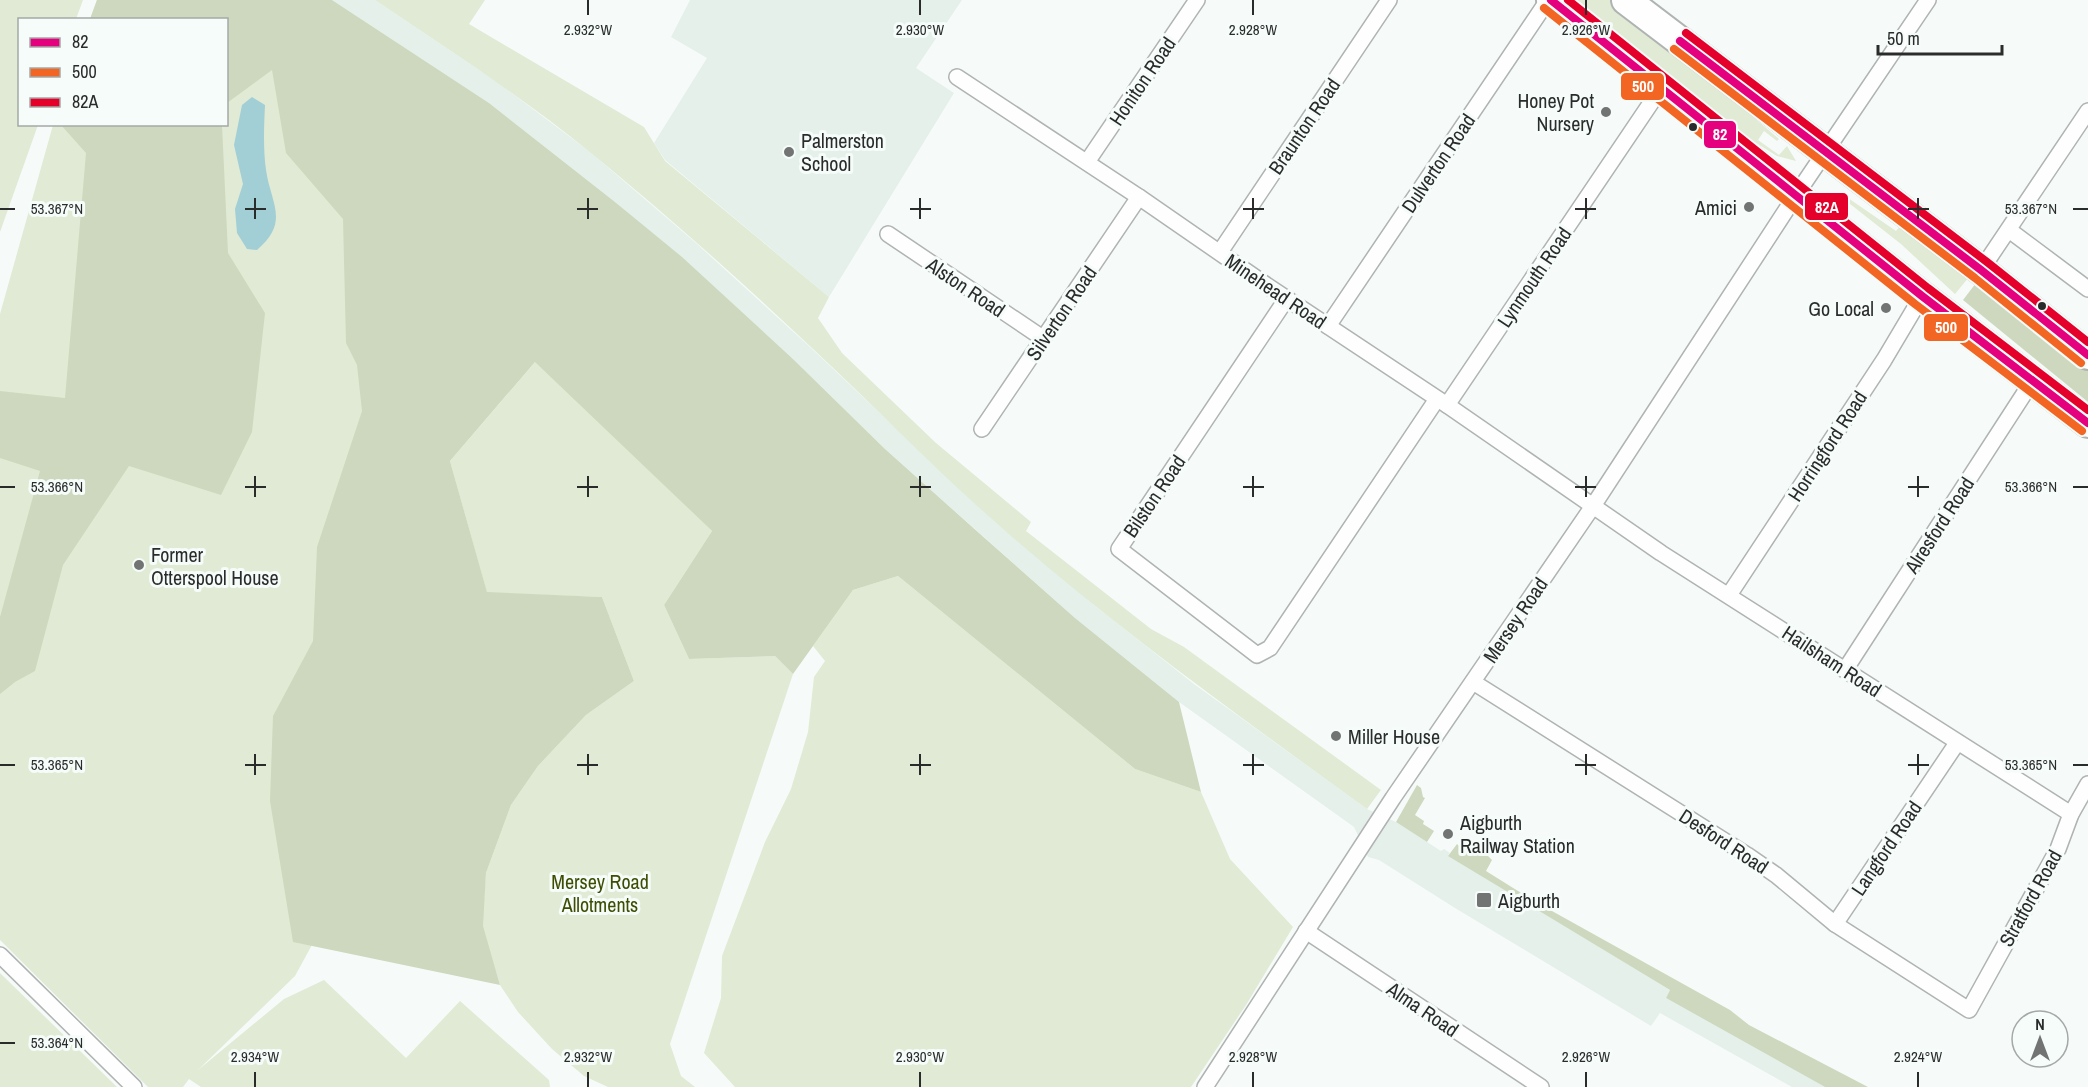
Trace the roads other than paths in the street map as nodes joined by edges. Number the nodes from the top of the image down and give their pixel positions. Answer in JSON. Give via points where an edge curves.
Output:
{"nodes":[{"id":1,"x":1197,"y":0,"type":"edge"},
{"id":2,"x":1389,"y":0,"type":"edge"},
{"id":3,"x":1549,"y":0,"type":"edge"},
{"id":4,"x":1626,"y":0,"type":"edge"},
{"id":5,"x":1921,"y":3,"type":"edge"},
{"id":6,"x":957,"y":77,"type":"dead end"},
{"id":7,"x":1661,"y":88,"type":"junction"},
{"id":8,"x":2088,"y":111,"type":"edge"},
{"id":9,"x":1826,"y":153,"type":"junction"},
{"id":10,"x":1087,"y":162,"type":"junction"},
{"id":11,"x":1796,"y":195,"type":"junction"},
{"id":12,"x":1139,"y":197,"type":"junction"},
{"id":13,"x":2009,"y":230,"type":"junction"},
{"id":14,"x":888,"y":234,"type":"dead end"},
{"id":15,"x":1220,"y":252,"type":"junction"},
{"id":16,"x":1981,"y":270,"type":"junction"},
{"id":17,"x":2088,"y":289,"type":"edge"},
{"id":18,"x":1922,"y":296,"type":"junction"},
{"id":19,"x":1287,"y":298,"type":"junction"},
{"id":20,"x":1328,"y":326,"type":"junction"},
{"id":21,"x":1044,"y":339,"type":"junction"},
{"id":22,"x":2088,"y":355,"type":"edge"},
{"id":23,"x":2033,"y":380,"type":"junction"},
{"id":24,"x":1442,"y":402,"type":"junction"},
{"id":25,"x":2088,"y":423,"type":"edge"},
{"id":26,"x":982,"y":429,"type":"dead end"},
{"id":27,"x":1593,"y":506,"type":"junction"},
{"id":28,"x":1729,"y":595,"type":"junction"},
{"id":29,"x":1257,"y":655,"type":"joint"},
{"id":30,"x":1845,"y":670,"type":"junction"},
{"id":31,"x":1473,"y":682,"type":"junction"},
{"id":32,"x":1957,"y":743,"type":"junction"},
{"id":33,"x":2088,"y":784,"type":"edge"},
{"id":34,"x":2071,"y":814,"type":"junction"},
{"id":35,"x":1835,"y":924,"type":"junction"},
{"id":36,"x":1306,"y":930,"type":"junction"},
{"id":37,"x":0,"y":955,"type":"edge"},
{"id":38,"x":1968,"y":1010,"type":"joint"},
{"id":39,"x":134,"y":1087,"type":"edge"},
{"id":40,"x":1205,"y":1087,"type":"edge"},
{"id":41,"x":1541,"y":1087,"type":"edge"}],
"edges":[{"from":1,"to":10,"type":"street","name":"Honiton Road"},
{"from":2,"to":15,"type":"street","name":"Braunton Road"},
{"from":3,"to":7,"type":"highway"},
{"from":3,"to":20,"type":"street","name":"Dulverton Road"},
{"from":4,"to":9,"type":"highway"},
{"from":5,"to":9,"type":"street","name":"Mersey Road"},
{"from":6,"to":10,"type":"street","name":"Minehead Road"},
{"from":7,"to":11,"type":"highway"},
{"from":7,"to":24,"type":"street","name":"Lynmouth Road"},
{"from":8,"to":13,"type":"street"},
{"from":9,"to":11,"type":"street","name":"Mersey Road"},
{"from":9,"to":16,"type":"highway"},
{"from":10,"to":12,"type":"street","name":"Minehead Road"},
{"from":11,"to":18,"type":"highway"},
{"from":11,"to":27,"type":"street","name":"Mersey Road"},
{"from":12,"to":15,"type":"street","name":"Minehead Road"},
{"from":12,"to":21,"type":"street","name":"Silverton Road"},
{"from":13,"to":16,"type":"street"},
{"from":13,"to":17,"type":"street"},
{"from":14,"to":21,"type":"street","name":"Alston Road"},
{"from":15,"to":19,"type":"street","name":"Minehead Road"},
{"from":16,"to":22,"type":"highway"},
{"from":18,"to":23,"type":"highway"},
{"from":18,"to":28,"type":"street","name":"Horringford Road"},
{"from":19,"to":20,"type":"street","name":"Minehead Road"},
{"from":19,"to":29,"type":"street","name":"Bilston Road","via":[[1119,549]]},
{"from":20,"to":24,"type":"street","name":"Minehead Road"},
{"from":21,"to":26,"type":"street","name":"Silverton Road"},
{"from":23,"to":25,"type":"highway"},
{"from":23,"to":30,"type":"street","name":"Alresford Road"},
{"from":24,"to":27,"type":"street","name":"Minehead Road"},
{"from":24,"to":29,"type":"street","name":"Lynmouth Road","via":[[1270,648]]},
{"from":27,"to":28,"type":"street","name":"Hailsham Road"},
{"from":27,"to":31,"type":"street","name":"Mersey Road"},
{"from":28,"to":30,"type":"street","name":"Hailsham Road"},
{"from":30,"to":32,"type":"street","name":"Hailsham Road"},
{"from":31,"to":35,"type":"street","name":"Desford Road","via":[[1747,855]]},
{"from":31,"to":36,"type":"street","name":"Mersey Road"},
{"from":32,"to":34,"type":"street","name":"Hailsham Road"},
{"from":32,"to":35,"type":"street","name":"Langford Road"},
{"from":33,"to":34,"type":"street","name":"Stratford Road"},
{"from":34,"to":38,"type":"street","name":"Stratford Road","via":[[2058,849]]},
{"from":35,"to":38,"type":"street","name":"Desford Road"},
{"from":36,"to":40,"type":"street","name":"Mersey Road"},
{"from":36,"to":41,"type":"street","name":"Alma Road"},
{"from":37,"to":39,"type":"street"}]}
